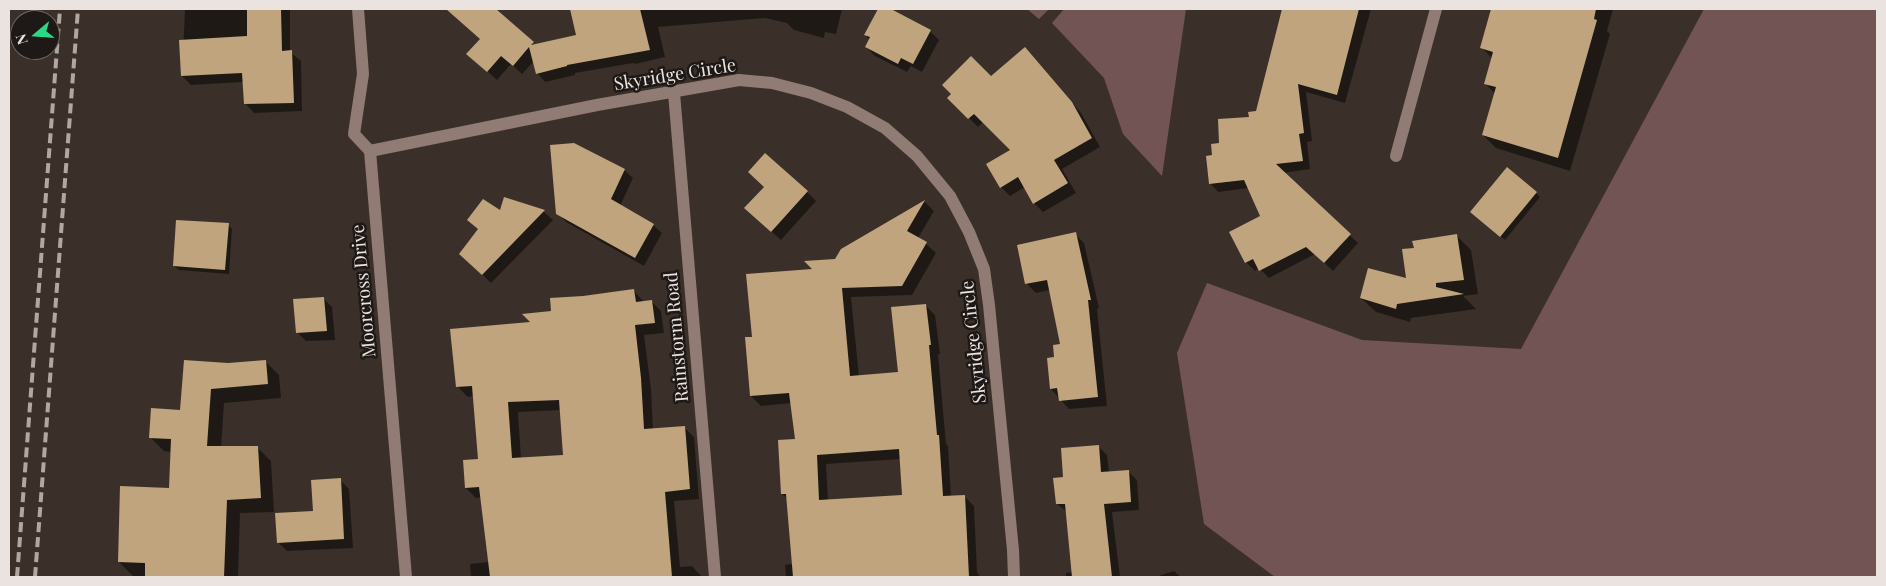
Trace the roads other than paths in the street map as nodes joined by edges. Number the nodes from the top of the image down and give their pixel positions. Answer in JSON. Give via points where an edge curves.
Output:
{"nodes":[{"id":1,"x":358,"y":9,"type":"edge"},
{"id":2,"x":1436,"y":9,"type":"edge"},
{"id":3,"x":674,"y":93,"type":"junction"},
{"id":4,"x":370,"y":151,"type":"junction"},
{"id":5,"x":1396,"y":156,"type":"dead end"},
{"id":6,"x":406,"y":577,"type":"edge"},
{"id":7,"x":715,"y":577,"type":"edge"},
{"id":8,"x":1014,"y":577,"type":"edge"}],
"edges":[{"from":1,"to":4,"type":"street","via":[[362,74],[354,134]]},
{"from":2,"to":5,"type":"street"},
{"from":3,"to":4,"type":"street","name":"Skyridge Circle","via":[[597,105]]},
{"from":3,"to":7,"type":"street","name":"Rainstorm Road"},
{"from":3,"to":8,"type":"street","name":"Skyridge Circle","via":[[739,80],[772,83],[847,106],[885,128],[917,156],[950,196],[984,269]]},
{"from":4,"to":6,"type":"street","name":"Moorcross Drive"}]}
